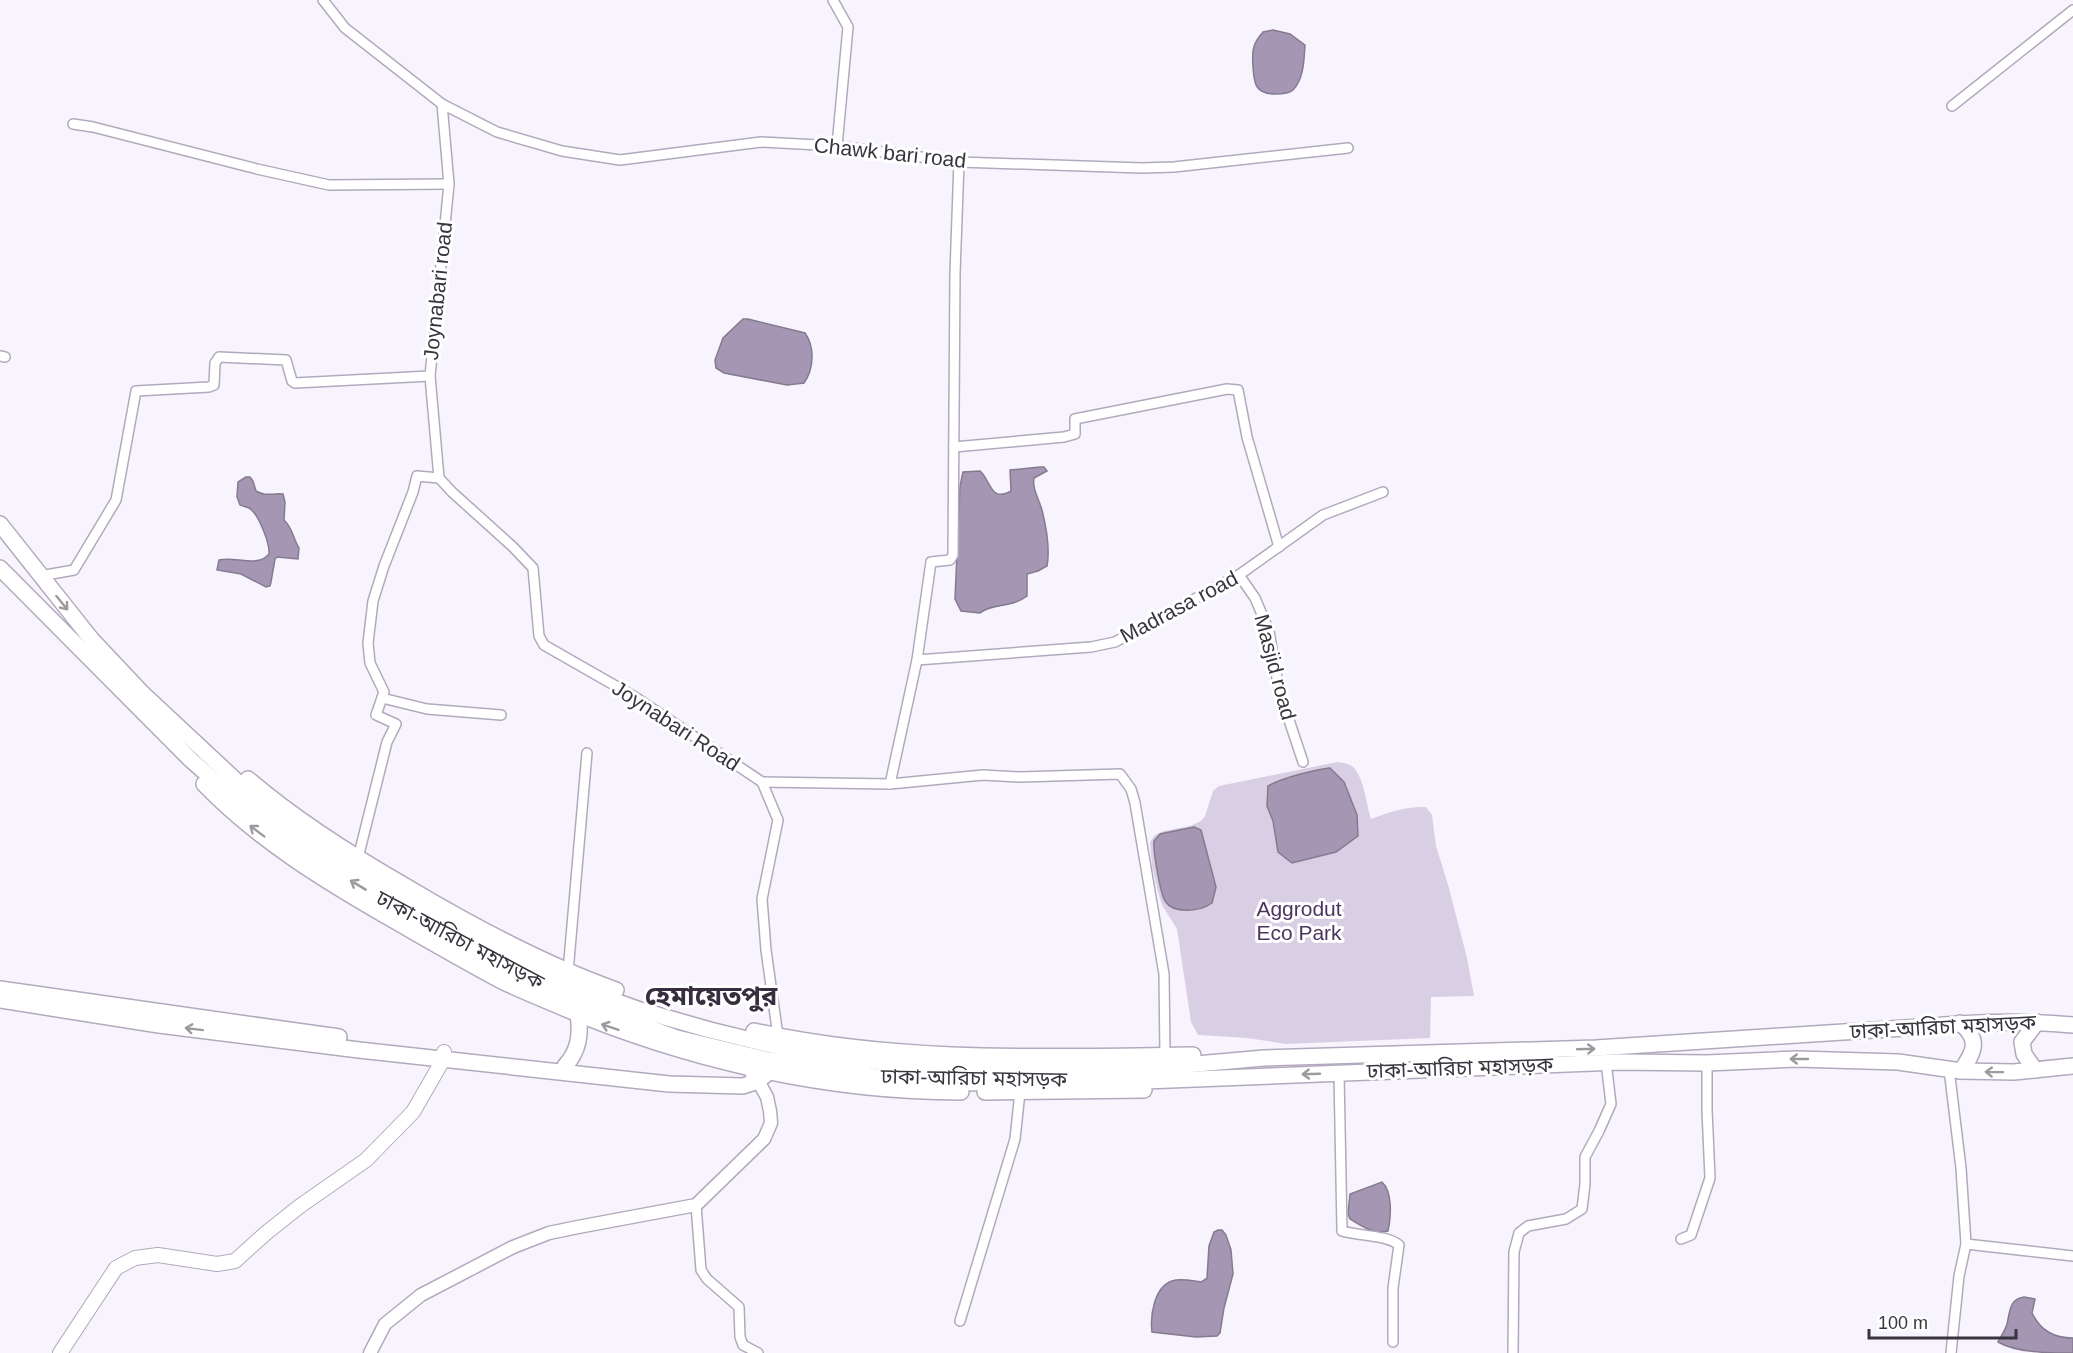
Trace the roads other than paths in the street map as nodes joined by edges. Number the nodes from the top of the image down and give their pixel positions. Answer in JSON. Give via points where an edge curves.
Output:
{"nodes":[{"id":1,"x":323,"y":0,"type":"edge"},
{"id":2,"x":833,"y":0,"type":"edge"},
{"id":3,"x":2073,"y":10,"type":"edge"},
{"id":4,"x":442,"y":104,"type":"junction"},
{"id":5,"x":1952,"y":106,"type":"dead end"},
{"id":6,"x":73,"y":124,"type":"dead end"},
{"id":7,"x":837,"y":146,"type":"junction"},
{"id":8,"x":1348,"y":148,"type":"dead end"},
{"id":9,"x":959,"y":162,"type":"junction"},
{"id":10,"x":449,"y":184,"type":"junction"},
{"id":11,"x":430,"y":376,"type":"junction"},
{"id":12,"x":954,"y":447,"type":"junction"},
{"id":13,"x":439,"y":478,"type":"junction"},
{"id":14,"x":1383,"y":492,"type":"dead end"},
{"id":15,"x":0,"y":524,"type":"edge"},
{"id":16,"x":1279,"y":547,"type":"junction"},
{"id":17,"x":3,"y":575,"type":"edge"},
{"id":18,"x":1239,"y":575,"type":"junction"},
{"id":19,"x":39,"y":576,"type":"junction"},
{"id":20,"x":917,"y":660,"type":"junction"},
{"id":21,"x":383,"y":695,"type":"junction"},
{"id":22,"x":501,"y":715,"type":"dead end"},
{"id":23,"x":587,"y":753,"type":"dead end"},
{"id":24,"x":197,"y":755,"type":"junction"},
{"id":25,"x":1303,"y":762,"type":"dead end"},
{"id":26,"x":762,"y":782,"type":"junction"},
{"id":27,"x":890,"y":784,"type":"junction"},
{"id":28,"x":358,"y":858,"type":"junction"},
{"id":29,"x":568,"y":972,"type":"junction"},
{"id":30,"x":0,"y":988,"type":"edge"},
{"id":31,"x":0,"y":1000,"type":"edge"},
{"id":32,"x":578,"y":1014,"type":"junction"},
{"id":33,"x":2037,"y":1022,"type":"junction"},
{"id":34,"x":1960,"y":1023,"type":"junction"},
{"id":35,"x":2073,"y":1025,"type":"edge"},
{"id":36,"x":778,"y":1036,"type":"junction"},
{"id":37,"x":1165,"y":1055,"type":"junction"},
{"id":38,"x":443,"y":1056,"type":"junction"},
{"id":39,"x":1264,"y":1058,"type":"junction"},
{"id":40,"x":1605,"y":1062,"type":"junction"},
{"id":41,"x":1707,"y":1063,"type":"junction"},
{"id":42,"x":565,"y":1066,"type":"junction"},
{"id":43,"x":2073,"y":1066,"type":"edge"},
{"id":44,"x":1955,"y":1070,"type":"junction"},
{"id":45,"x":2035,"y":1070,"type":"junction"},
{"id":46,"x":1339,"y":1073,"type":"junction"},
{"id":47,"x":759,"y":1074,"type":"junction"},
{"id":48,"x":1268,"y":1075,"type":"junction"},
{"id":49,"x":1020,"y":1092,"type":"junction"},
{"id":50,"x":696,"y":1205,"type":"junction"},
{"id":51,"x":1682,"y":1239,"type":"dead end"},
{"id":52,"x":1965,"y":1244,"type":"junction"},
{"id":53,"x":2073,"y":1256,"type":"edge"},
{"id":54,"x":960,"y":1320,"type":"dead end"},
{"id":55,"x":1393,"y":1342,"type":"dead end"},
{"id":56,"x":60,"y":1353,"type":"edge"},
{"id":57,"x":370,"y":1353,"type":"edge"},
{"id":58,"x":758,"y":1353,"type":"edge"},
{"id":59,"x":1513,"y":1353,"type":"edge"},
{"id":60,"x":1951,"y":1353,"type":"edge"}],
"edges":[{"from":1,"to":4,"type":"street","name":"Chawk bari road","via":[[345,28]]},
{"from":2,"to":7,"type":"street","via":[[848,27]]},
{"from":3,"to":5,"type":"street"},
{"from":4,"to":7,"type":"street","name":"Chawk bari road","via":[[497,132],[562,151],[620,160],[761,142]]},
{"from":4,"to":10,"type":"street","name":"Joynabari road"},
{"from":6,"to":10,"type":"street","via":[[329,185]]},
{"from":7,"to":9,"type":"street","name":"Chawk bari road"},
{"from":8,"to":9,"type":"street","name":"Chawk bari road","via":[[1174,167]]},
{"from":9,"to":12,"type":"street"},
{"from":10,"to":11,"type":"street","name":"Joynabari road"},
{"from":11,"to":13,"type":"street","name":"Joynabari road"},
{"from":11,"to":19,"type":"street","via":[[295,383],[286,360],[219,357],[214,385],[136,391],[116,500],[74,570]]},
{"from":12,"to":16,"type":"street","via":[[1064,437],[1075,434],[1075,419],[1238,390],[1247,437]]},
{"from":12,"to":20,"type":"street","via":[[953,555],[950,560],[931,562]]},
{"from":13,"to":21,"type":"street","via":[[417,476],[373,601],[370,663]]},
{"from":13,"to":26,"type":"street","name":"Joynabari Road","via":[[532,568],[539,636],[544,645],[635,697]]},
{"from":14,"to":16,"type":"street","name":"Madrasa road","via":[[1323,515]]},
{"from":15,"to":19,"type":"main road"},
{"from":16,"to":18,"type":"street","name":"Madrasa road"},
{"from":17,"to":24,"type":"main road","name":"ঢাকা-আরিচা মহাসড়ক"},
{"from":18,"to":20,"type":"street","name":"Madrasa road","via":[[1115,642]]},
{"from":18,"to":25,"type":"street","name":"Masjid road","via":[[1255,598],[1269,631],[1279,690]]},
{"from":19,"to":24,"type":"main road","one_way":true},
{"from":20,"to":27,"type":"street"},
{"from":21,"to":22,"type":"street","via":[[427,709]]},
{"from":21,"to":28,"type":"street","via":[[376,716],[396,724],[387,742]]},
{"from":23,"to":29,"type":"street"},
{"from":24,"to":28,"type":"main road","via":[[229,763],[303,822]]},
{"from":32,"to":24,"type":"main road","one_way":true,"via":[[503,982],[340,890],[232,812],[204,784]]},
{"from":24,"to":39,"type":"main road","name":"ঢাকা-আরিচা মহাসড়ক","via":[[326,850],[415,905],[501,954],[640,1010],[779,1047],[902,1064],[1073,1069]]},
{"from":48,"to":24,"type":"main road","name":"ঢাকা-আরিচা মহাসড়ক","one_way":true,"via":[[971,1083],[883,1078],[768,1060],[677,1038],[584,1004],[478,955],[382,899],[293,844],[225,790]]},
{"from":26,"to":27,"type":"street"},
{"from":26,"to":36,"type":"street","name":"Joynabari Road","via":[[778,820],[762,898]]},
{"from":27,"to":37,"type":"street","via":[[983,775],[1123,776],[1135,803],[1159,939],[1164,974]]},
{"from":28,"to":29,"type":"main road","via":[[483,931]]},
{"from":29,"to":36,"type":"main road","via":[[659,1006]]},
{"from":30,"to":38,"type":"main road"},
{"from":38,"to":31,"type":"main road","one_way":true,"via":[[159,1025]]},
{"from":32,"to":42,"type":"main road","via":[[578,1042],[574,1056]]},
{"from":47,"to":32,"type":"main road","one_way":true},
{"from":33,"to":34,"type":"main road","name":"ঢাকা-আরিচা মহাসড়ক"},
{"from":33,"to":35,"type":"main road","name":"ঢাকা-আরিচা মহাসড়ক"},
{"from":33,"to":45,"type":"main road","via":[[2022,1042],[2024,1054]]},
{"from":39,"to":34,"type":"main road","name":"ঢাকা-আরিচা মহাসড়ক","one_way":true,"via":[[1596,1048]]},
{"from":34,"to":44,"type":"main road","via":[[1971,1032],[1972,1055]]},
{"from":36,"to":37,"type":"main road","via":[[913,1054]]},
{"from":37,"to":39,"type":"main road"},
{"from":38,"to":42,"type":"main road"},
{"from":38,"to":47,"type":"main road","via":[[669,1084],[742,1086]]},
{"from":38,"to":56,"type":"main road","via":[[413,1112],[366,1160],[300,1206],[235,1261],[217,1263],[158,1255],[135,1258],[116,1268]]},
{"from":40,"to":41,"type":"main road","name":"ঢাকা-আরিচা মহাসড়ক"},
{"from":40,"to":46,"type":"main road","name":"ঢাকা-আরিচা মহাসড়ক"},
{"from":40,"to":59,"type":"street","via":[[1611,1104],[1585,1157],[1582,1209],[1566,1219],[1528,1226],[1519,1233],[1514,1252]]},
{"from":44,"to":41,"type":"main road","name":"ঢাকা-আরিচা মহাসড়ক","one_way":true,"via":[[1835,1059]]},
{"from":41,"to":51,"type":"street","via":[[1710,1178],[1691,1235]]},
{"from":42,"to":47,"type":"main road","via":[[669,1076],[742,1078]]},
{"from":43,"to":45,"type":"main road","name":"ঢাকা-আরিচা মহাসড়ক"},
{"from":45,"to":44,"type":"main road","name":"ঢাকা-আরিচা মহাসড়ক","one_way":true},
{"from":44,"to":52,"type":"street"},
{"from":46,"to":48,"type":"main road","name":"ঢাকা-আরিচা মহাসড়ক","one_way":true},
{"from":46,"to":55,"type":"street","via":[[1342,1230],[1358,1236],[1392,1239],[1399,1245],[1393,1288]]},
{"from":47,"to":49,"type":"main road","via":[[928,1092]]},
{"from":47,"to":50,"type":"street","via":[[771,1123],[764,1139]]},
{"from":48,"to":49,"type":"main road","via":[[1236,1086]]},
{"from":49,"to":54,"type":"street","via":[[1015,1139]]},
{"from":50,"to":57,"type":"street","via":[[549,1233],[513,1247],[421,1295],[385,1324]]},
{"from":50,"to":58,"type":"street","via":[[701,1270],[738,1307],[743,1345]]},
{"from":52,"to":53,"type":"street"},
{"from":52,"to":60,"type":"street"}]}
